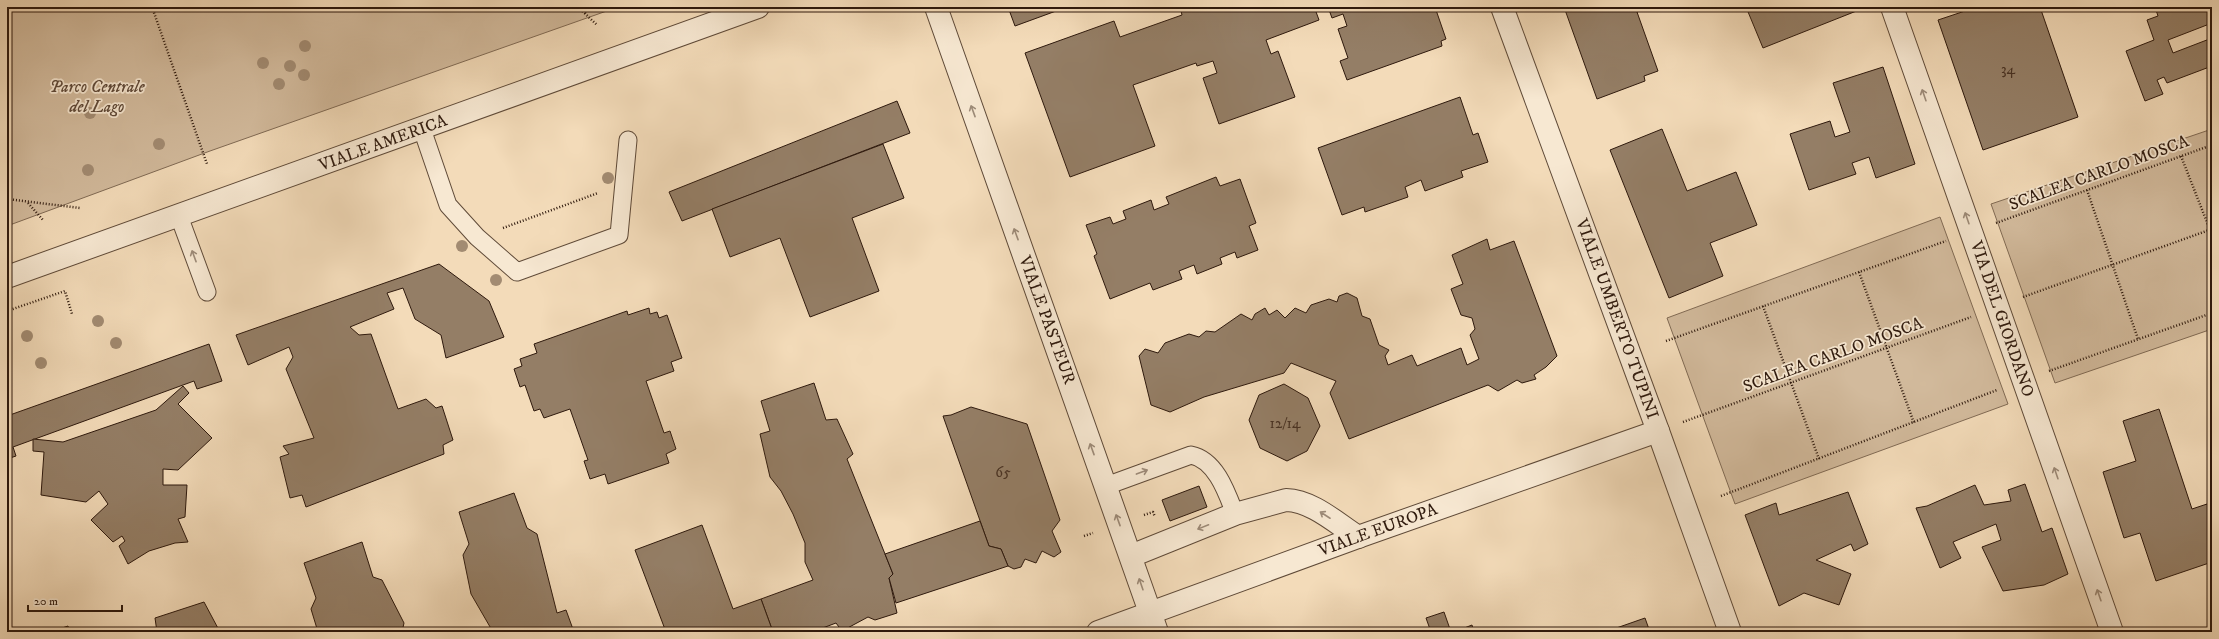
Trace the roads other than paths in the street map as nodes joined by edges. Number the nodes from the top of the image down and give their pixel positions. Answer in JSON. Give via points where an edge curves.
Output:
{"nodes":[{"id":1,"x":758,"y":7,"type":"edge"},
{"id":2,"x":936,"y":7,"type":"edge"},
{"id":3,"x":1502,"y":7,"type":"edge"},
{"id":4,"x":1892,"y":7,"type":"edge"},
{"id":5,"x":422,"y":129,"type":"junction"},
{"id":6,"x":628,"y":140,"type":"dead end"},
{"id":7,"x":179,"y":216,"type":"junction"},
{"id":8,"x":7,"y":278,"type":"edge"},
{"id":9,"x":207,"y":292,"type":"dead end"},
{"id":10,"x":1658,"y":431,"type":"junction"},
{"id":11,"x":1106,"y":486,"type":"junction"},
{"id":12,"x":1235,"y":514,"type":"junction"},
{"id":13,"x":1358,"y":537,"type":"junction"},
{"id":14,"x":1131,"y":556,"type":"junction"},
{"id":15,"x":1154,"y":623,"type":"edge"},
{"id":16,"x":1098,"y":632,"type":"edge"},
{"id":17,"x":1730,"y":632,"type":"edge"},
{"id":18,"x":2112,"y":632,"type":"edge"}],
"edges":[{"from":1,"to":5,"type":"street","name":"VIALE AMERICA"},
{"from":11,"to":2,"type":"street","name":"VIALE PASTEUR","one_way":true},
{"from":3,"to":10,"type":"street","name":"VIALE UMBERTO TUPINI"},
{"from":18,"to":4,"type":"street","name":"VIA DEL GIORDANO","one_way":true},
{"from":5,"to":6,"type":"lane","via":[[448,205],[477,237],[517,272],[619,235]]},
{"from":5,"to":7,"type":"street","name":"VIALE AMERICA"},
{"from":7,"to":8,"type":"street","name":"VIALE AMERICA"},
{"from":9,"to":7,"type":"lane","one_way":true},
{"from":10,"to":13,"type":"street","name":"VIALE EUROPA"},
{"from":10,"to":17,"type":"street","name":"VIALE UMBERTO TUPINI"},
{"from":11,"to":12,"type":"lane","one_way":true,"via":[[1191,455],[1196,456],[1209,467],[1226,489]]},
{"from":14,"to":11,"type":"street","name":"VIALE PASTEUR","one_way":true},
{"from":13,"to":12,"type":"street","one_way":true,"via":[[1311,506],[1295,500]]},
{"from":12,"to":14,"type":"street","one_way":true},
{"from":13,"to":15,"type":"street","name":"VIALE EUROPA"},
{"from":15,"to":14,"type":"street","name":"VIALE PASTEUR","one_way":true},
{"from":15,"to":16,"type":"street","name":"VIALE EUROPA"}]}
